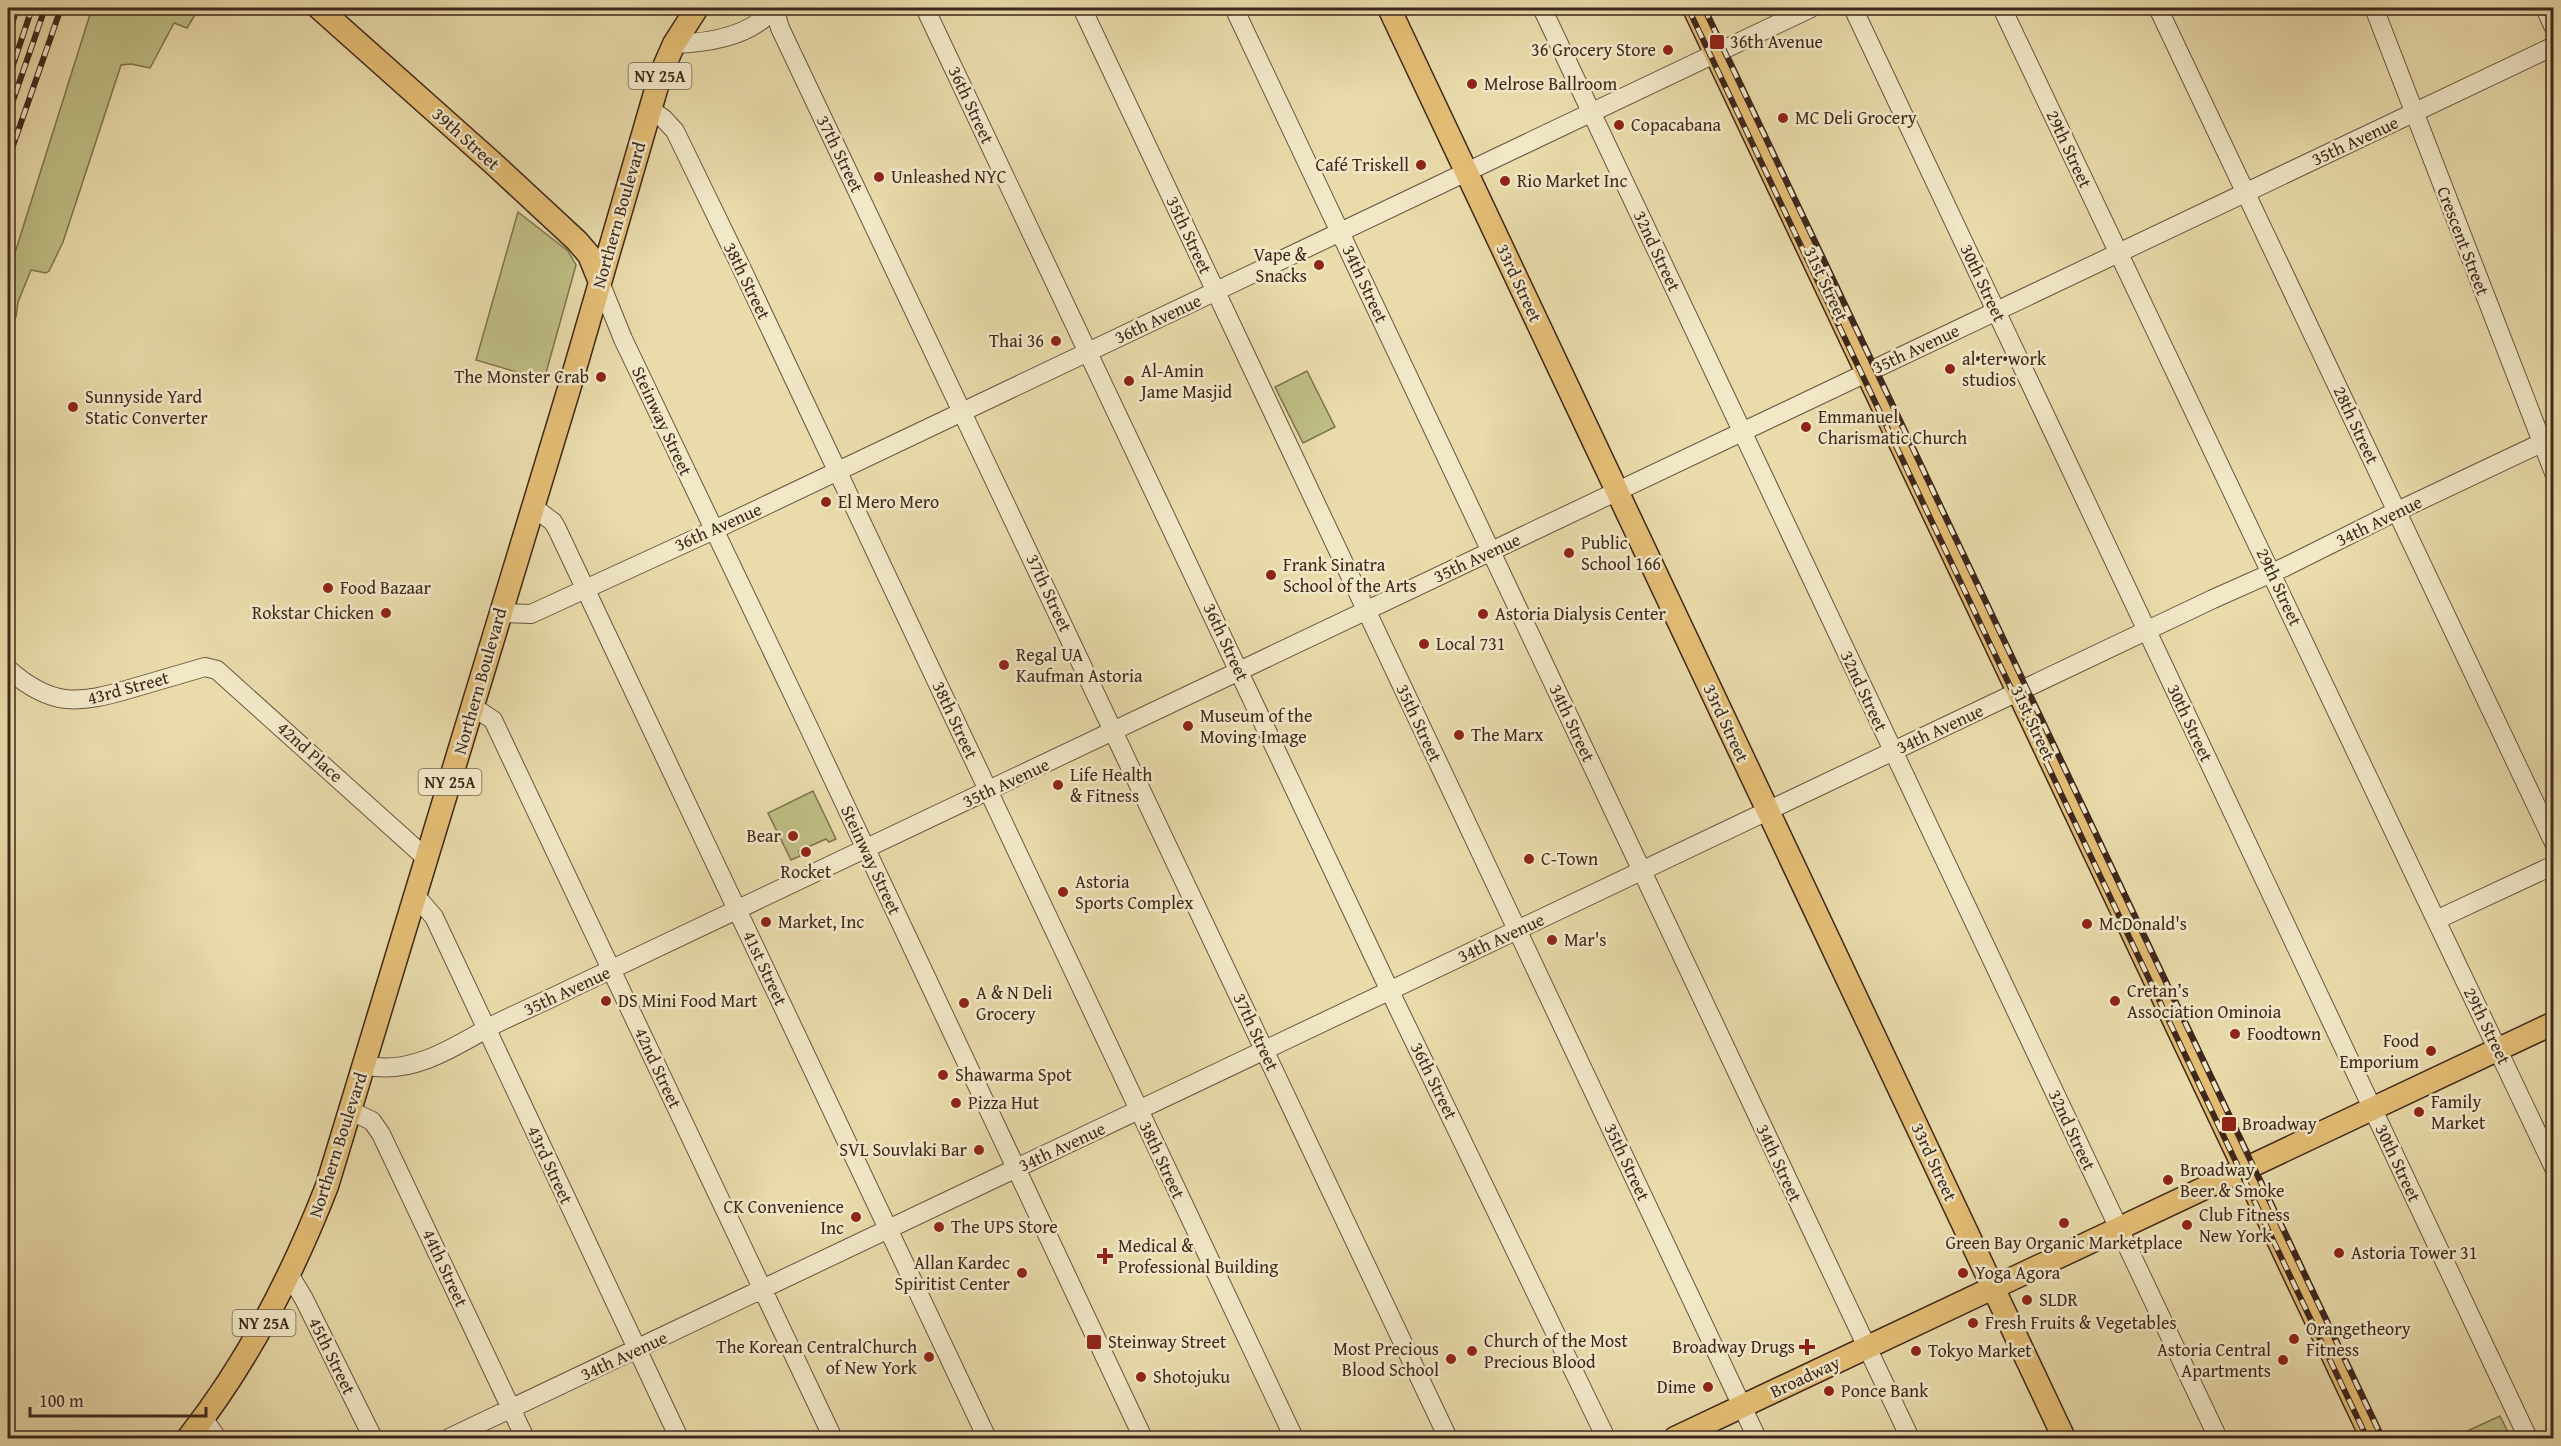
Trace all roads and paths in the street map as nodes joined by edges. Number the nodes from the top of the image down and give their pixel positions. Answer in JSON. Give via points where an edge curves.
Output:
{"nodes":[{"id":1,"x":319,"y":8,"type":"edge"},
{"id":2,"x":697,"y":8,"type":"edge"},
{"id":3,"x":774,"y":8,"type":"edge"},
{"id":4,"x":925,"y":8,"type":"edge"},
{"id":5,"x":1082,"y":8,"type":"edge"},
{"id":6,"x":1234,"y":8,"type":"edge"},
{"id":7,"x":1389,"y":8,"type":"edge"},
{"id":8,"x":1542,"y":8,"type":"edge"},
{"id":9,"x":1694,"y":8,"type":"edge"},
{"id":10,"x":1811,"y":8,"type":"edge"},
{"id":11,"x":1852,"y":8,"type":"edge"},
{"id":12,"x":2002,"y":8,"type":"edge"},
{"id":13,"x":2158,"y":8,"type":"edge"},
{"id":14,"x":2374,"y":8,"type":"edge"},
{"id":15,"x":2545,"y":8,"type":"edge"},
{"id":16,"x":2553,"y":28,"type":"edge"},
{"id":17,"x":674,"y":44,"type":"junction"},
{"id":18,"x":2553,"y":46,"type":"edge"},
{"id":19,"x":1716,"y":53,"type":"junction"},
{"id":20,"x":650,"y":108,"type":"junction"},
{"id":21,"x":1591,"y":112,"type":"junction"},
{"id":22,"x":2414,"y":112,"type":"junction"},
{"id":23,"x":1466,"y":172,"type":"junction"},
{"id":24,"x":2245,"y":193,"type":"junction"},
{"id":25,"x":1340,"y":232,"type":"junction"},
{"id":26,"x":2118,"y":253,"type":"junction"},
{"id":27,"x":600,"y":282,"type":"junction"},
{"id":28,"x":1216,"y":291,"type":"junction"},
{"id":29,"x":1996,"y":311,"type":"junction"},
{"id":30,"x":1089,"y":352,"type":"junction"},
{"id":31,"x":1868,"y":372,"type":"junction"},
{"id":32,"x":963,"y":411,"type":"junction"},
{"id":33,"x":1742,"y":432,"type":"junction"},
{"id":34,"x":2547,"y":440,"type":"edge"},
{"id":35,"x":837,"y":471,"type":"junction"},
{"id":36,"x":2553,"y":473,"type":"edge"},
{"id":37,"x":1617,"y":492,"type":"junction"},
{"id":38,"x":532,"y":506,"type":"junction"},
{"id":39,"x":2397,"y":511,"type":"junction"},
{"id":40,"x":714,"y":530,"type":"junction"},
{"id":41,"x":1491,"y":552,"type":"junction"},
{"id":42,"x":2273,"y":573,"type":"junction"},
{"id":43,"x":584,"y":588,"type":"junction"},
{"id":44,"x":1367,"y":611,"type":"junction"},
{"id":45,"x":500,"y":613,"type":"junction"},
{"id":46,"x":2146,"y":630,"type":"junction"},
{"id":47,"x":8,"y":669,"type":"edge"},
{"id":48,"x":1240,"y":671,"type":"junction"},
{"id":49,"x":185,"y":673,"type":"joint"},
{"id":50,"x":2018,"y":692,"type":"junction"},
{"id":51,"x":472,"y":706,"type":"junction"},
{"id":52,"x":1114,"y":731,"type":"junction"},
{"id":53,"x":1893,"y":751,"type":"junction"},
{"id":54,"x":988,"y":791,"type":"junction"},
{"id":55,"x":1768,"y":811,"type":"junction"},
{"id":56,"x":2553,"y":843,"type":"edge"},
{"id":57,"x":866,"y":849,"type":"junction"},
{"id":58,"x":426,"y":858,"type":"junction"},
{"id":59,"x":2553,"y":865,"type":"edge"},
{"id":60,"x":1642,"y":871,"type":"junction"},
{"id":61,"x":415,"y":895,"type":"junction"},
{"id":62,"x":737,"y":910,"type":"junction"},
{"id":63,"x":2436,"y":920,"type":"junction"},
{"id":64,"x":1517,"y":930,"type":"junction"},
{"id":65,"x":612,"y":970,"type":"junction"},
{"id":66,"x":1390,"y":991,"type":"junction"},
{"id":67,"x":2553,"y":1023,"type":"edge"},
{"id":68,"x":486,"y":1029,"type":"junction"},
{"id":69,"x":2498,"y":1049,"type":"junction"},
{"id":70,"x":1265,"y":1050,"type":"junction"},
{"id":71,"x":364,"y":1065,"type":"junction"},
{"id":72,"x":2372,"y":1109,"type":"junction"},
{"id":73,"x":1139,"y":1110,"type":"junction"},
{"id":74,"x":351,"y":1111,"type":"junction"},
{"id":75,"x":2553,"y":1168,"type":"edge"},
{"id":76,"x":1016,"y":1169,"type":"junction"},
{"id":77,"x":2244,"y":1169,"type":"junction"},
{"id":78,"x":2118,"y":1229,"type":"junction"},
{"id":79,"x":888,"y":1230,"type":"junction"},
{"id":80,"x":289,"y":1274,"type":"junction"},
{"id":81,"x":1993,"y":1288,"type":"junction"},
{"id":82,"x":763,"y":1289,"type":"junction"},
{"id":83,"x":1866,"y":1347,"type":"junction"},
{"id":84,"x":637,"y":1349,"type":"junction"},
{"id":85,"x":1742,"y":1406,"type":"junction"},
{"id":86,"x":512,"y":1409,"type":"junction"},
{"id":87,"x":203,"y":1418,"type":"junction"},
{"id":88,"x":188,"y":1438,"type":"edge"},
{"id":89,"x":217,"y":1438,"type":"edge"},
{"id":90,"x":373,"y":1438,"type":"edge"},
{"id":91,"x":449,"y":1438,"type":"edge"},
{"id":92,"x":525,"y":1438,"type":"edge"},
{"id":93,"x":679,"y":1438,"type":"edge"},
{"id":94,"x":833,"y":1438,"type":"edge"},
{"id":95,"x":987,"y":1438,"type":"edge"},
{"id":96,"x":1143,"y":1438,"type":"edge"},
{"id":97,"x":1294,"y":1438,"type":"edge"},
{"id":98,"x":1448,"y":1438,"type":"edge"},
{"id":99,"x":1606,"y":1438,"type":"edge"},
{"id":100,"x":1675,"y":1438,"type":"edge"},
{"id":101,"x":1757,"y":1438,"type":"edge"},
{"id":102,"x":1910,"y":1438,"type":"edge"},
{"id":103,"x":2064,"y":1438,"type":"edge"},
{"id":104,"x":2218,"y":1438,"type":"edge"},
{"id":105,"x":2372,"y":1438,"type":"edge"},
{"id":106,"x":2528,"y":1438,"type":"edge"}],
"edges":[{"from":1,"to":27,"type":"main road","name":"39th Street","via":[[585,250]]},
{"from":2,"to":17,"type":"main road","name":"Northern Boulevard","number":"NY 25A"},
{"from":3,"to":17,"type":"street","via":[[756,25],[704,43]]},
{"from":3,"to":32,"type":"street","name":"37th Street","via":[[780,28]]},
{"from":4,"to":30,"type":"street","name":"36th Street"},
{"from":5,"to":28,"type":"street","name":"35th Street"},
{"from":6,"to":25,"type":"street","name":"34th Street"},
{"from":7,"to":23,"type":"main road","name":"33rd Street"},
{"from":8,"to":21,"type":"street","name":"32nd Street"},
{"from":9,"to":19,"type":"main road","name":"31st Street"},
{"from":10,"to":19,"type":"street","name":"36th Avenue"},
{"from":11,"to":29,"type":"street","name":"30th Street"},
{"from":12,"to":26,"type":"street","name":"29th Street"},
{"from":13,"to":24,"type":"street","name":"28th Street"},
{"from":14,"to":22,"type":"street","name":"Crescent Street"},
{"from":15,"to":16,"type":"street"},
{"from":17,"to":20,"type":"main road","name":"Northern Boulevard","number":"NY 25A"},
{"from":18,"to":22,"type":"street","name":"35th Avenue"},
{"from":19,"to":21,"type":"street","name":"36th Avenue"},
{"from":19,"to":31,"type":"main road","name":"31st Street"},
{"from":20,"to":27,"type":"main road","name":"Northern Boulevard","number":"NY 25A"},
{"from":20,"to":35,"type":"street","name":"38th Street","via":[[675,131]]},
{"from":21,"to":23,"type":"street","name":"36th Avenue"},
{"from":21,"to":33,"type":"street","name":"32nd Street"},
{"from":22,"to":24,"type":"street","name":"35th Avenue"},
{"from":22,"to":34,"type":"street","name":"Crescent Street"},
{"from":23,"to":25,"type":"street","name":"36th Avenue"},
{"from":23,"to":37,"type":"main road","name":"33rd Street"},
{"from":24,"to":26,"type":"street","name":"35th Avenue"},
{"from":24,"to":39,"type":"street","name":"28th Street"},
{"from":25,"to":28,"type":"street","name":"36th Avenue"},
{"from":25,"to":41,"type":"street","name":"34th Street"},
{"from":26,"to":29,"type":"street","name":"35th Avenue"},
{"from":26,"to":42,"type":"street","name":"29th Street"},
{"from":27,"to":38,"type":"main road","name":"Northern Boulevard","number":"NY 25A"},
{"from":27,"to":40,"type":"street","name":"Steinway Street"},
{"from":28,"to":30,"type":"street","name":"36th Avenue"},
{"from":28,"to":44,"type":"street","name":"35th Street"},
{"from":29,"to":31,"type":"street","name":"35th Avenue"},
{"from":29,"to":46,"type":"street","name":"30th Street"},
{"from":30,"to":32,"type":"street","name":"36th Avenue"},
{"from":30,"to":48,"type":"street","name":"36th Street"},
{"from":31,"to":33,"type":"street","name":"35th Avenue"},
{"from":31,"to":50,"type":"main road","name":"31st Street"},
{"from":32,"to":35,"type":"street","name":"36th Avenue"},
{"from":32,"to":52,"type":"street","name":"37th Street"},
{"from":33,"to":37,"type":"street","name":"35th Avenue"},
{"from":33,"to":53,"type":"street","name":"32nd Street"},
{"from":34,"to":36,"type":"street","name":"Crescent Street"},
{"from":34,"to":39,"type":"street","name":"34th Avenue"},
{"from":35,"to":40,"type":"street","name":"36th Avenue"},
{"from":35,"to":54,"type":"street","name":"38th Street"},
{"from":37,"to":41,"type":"street","name":"35th Avenue"},
{"from":37,"to":55,"type":"main road","name":"33rd Street"},
{"from":38,"to":43,"type":"street","name":"41st Street","via":[[557,529]]},
{"from":38,"to":45,"type":"main road","name":"Northern Boulevard","number":"NY 25A"},
{"from":39,"to":42,"type":"street","name":"34th Avenue"},
{"from":39,"to":56,"type":"street","name":"28th Street"},
{"from":40,"to":43,"type":"street","name":"36th Avenue"},
{"from":40,"to":57,"type":"street","name":"Steinway Street"},
{"from":41,"to":44,"type":"street","name":"35th Avenue"},
{"from":41,"to":60,"type":"street","name":"34th Street"},
{"from":42,"to":46,"type":"street","name":"34th Avenue"},
{"from":42,"to":63,"type":"street","name":"29th Street"},
{"from":43,"to":45,"type":"street","name":"36th Avenue","via":[[531,614]]},
{"from":43,"to":62,"type":"street","name":"41st Street"},
{"from":44,"to":48,"type":"street","name":"35th Avenue"},
{"from":44,"to":64,"type":"street","name":"35th Street"},
{"from":45,"to":51,"type":"main road","name":"Northern Boulevard","number":"NY 25A"},
{"from":46,"to":50,"type":"street","name":"34th Avenue"},
{"from":46,"to":72,"type":"street","name":"30th Street"},
{"from":47,"to":49,"type":"street","name":"43rd Street","via":[[41,694],[71,701],[99,699]]},
{"from":48,"to":52,"type":"street","name":"35th Avenue"},
{"from":48,"to":66,"type":"street","name":"36th Street"},
{"from":49,"to":58,"type":"street","name":"42nd Place","via":[[205,667],[222,673]]},
{"from":50,"to":53,"type":"street","name":"34th Avenue"},
{"from":50,"to":77,"type":"main road","name":"31st Street"},
{"from":51,"to":58,"type":"main road","name":"Northern Boulevard","number":"NY 25A"},
{"from":51,"to":65,"type":"street","name":"42nd Street","via":[[493,720]]},
{"from":52,"to":54,"type":"street","name":"35th Avenue"},
{"from":52,"to":70,"type":"street","name":"37th Street"},
{"from":53,"to":55,"type":"street","name":"34th Avenue"},
{"from":53,"to":78,"type":"street","name":"32nd Street"},
{"from":54,"to":57,"type":"street","name":"35th Avenue"},
{"from":54,"to":73,"type":"street","name":"38th Street"},
{"from":55,"to":60,"type":"street","name":"34th Avenue"},
{"from":55,"to":81,"type":"main road","name":"33rd Street"},
{"from":57,"to":62,"type":"street","name":"35th Avenue"},
{"from":57,"to":76,"type":"street","name":"Steinway Street"},
{"from":58,"to":61,"type":"main road","name":"Northern Boulevard","number":"NY 25A"},
{"from":59,"to":63,"type":"street"},
{"from":60,"to":64,"type":"street","name":"34th Avenue"},
{"from":60,"to":83,"type":"street","name":"34th Street"},
{"from":61,"to":68,"type":"street","name":"43rd Street","via":[[434,917]]},
{"from":61,"to":71,"type":"main road","name":"Northern Boulevard","number":"NY 25A"},
{"from":62,"to":65,"type":"street","name":"35th Avenue"},
{"from":62,"to":79,"type":"street","name":"41st Street"},
{"from":63,"to":69,"type":"street","name":"29th Street"},
{"from":64,"to":66,"type":"street","name":"34th Avenue"},
{"from":64,"to":85,"type":"street","name":"35th Street"},
{"from":65,"to":68,"type":"street","name":"35th Avenue"},
{"from":65,"to":82,"type":"street","name":"42nd Street"},
{"from":66,"to":70,"type":"street","name":"34th Avenue"},
{"from":66,"to":99,"type":"street","name":"36th Street"},
{"from":67,"to":69,"type":"main road","name":"Broadway"},
{"from":68,"to":71,"type":"street","name":"35th Avenue","via":[[415,1063],[388,1069]]},
{"from":68,"to":84,"type":"street","name":"43rd Street"},
{"from":69,"to":72,"type":"main road","name":"Broadway"},
{"from":69,"to":75,"type":"street","name":"29th Street"},
{"from":70,"to":73,"type":"street","name":"34th Avenue"},
{"from":70,"to":98,"type":"street","name":"37th Street"},
{"from":71,"to":74,"type":"main road","name":"Northern Boulevard","number":"NY 25A"},
{"from":72,"to":77,"type":"main road","name":"Broadway"},
{"from":72,"to":106,"type":"street","name":"30th Street"},
{"from":73,"to":76,"type":"street","name":"34th Avenue"},
{"from":73,"to":97,"type":"street","name":"38th Street"},
{"from":74,"to":80,"type":"main road","name":"Northern Boulevard","number":"NY 25A","via":[[327,1186]]},
{"from":74,"to":86,"type":"street","name":"44th Street","via":[[372,1121],[381,1134]]},
{"from":76,"to":79,"type":"street","name":"34th Avenue"},
{"from":76,"to":96,"type":"street","name":"Steinway Street"},
{"from":77,"to":78,"type":"main road","name":"Broadway"},
{"from":77,"to":105,"type":"main road","name":"31st Street"},
{"from":78,"to":81,"type":"main road","name":"Broadway"},
{"from":78,"to":104,"type":"street","name":"32nd Street"},
{"from":79,"to":82,"type":"street","name":"34th Avenue"},
{"from":79,"to":95,"type":"street","name":"41st Street"},
{"from":80,"to":87,"type":"main road","name":"Northern Boulevard","number":"NY 25A","via":[[256,1337]]},
{"from":80,"to":90,"type":"street","name":"45th Street"},
{"from":81,"to":83,"type":"main road","name":"Broadway"},
{"from":81,"to":103,"type":"main road","name":"33rd Street"},
{"from":82,"to":84,"type":"street","name":"34th Avenue"},
{"from":82,"to":94,"type":"street","name":"42nd Street"},
{"from":83,"to":85,"type":"main road","name":"Broadway"},
{"from":83,"to":102,"type":"street","name":"34th Street"},
{"from":84,"to":86,"type":"street","name":"34th Avenue"},
{"from":84,"to":93,"type":"street","name":"43rd Street"},
{"from":85,"to":100,"type":"main road","name":"Broadway"},
{"from":85,"to":101,"type":"street","name":"35th Street"},
{"from":86,"to":91,"type":"street","name":"34th Avenue"},
{"from":86,"to":92,"type":"street","name":"44th Street"},
{"from":87,"to":88,"type":"main road","name":"Northern Boulevard","number":"NY 25A"},
{"from":87,"to":89,"type":"street"}]}
